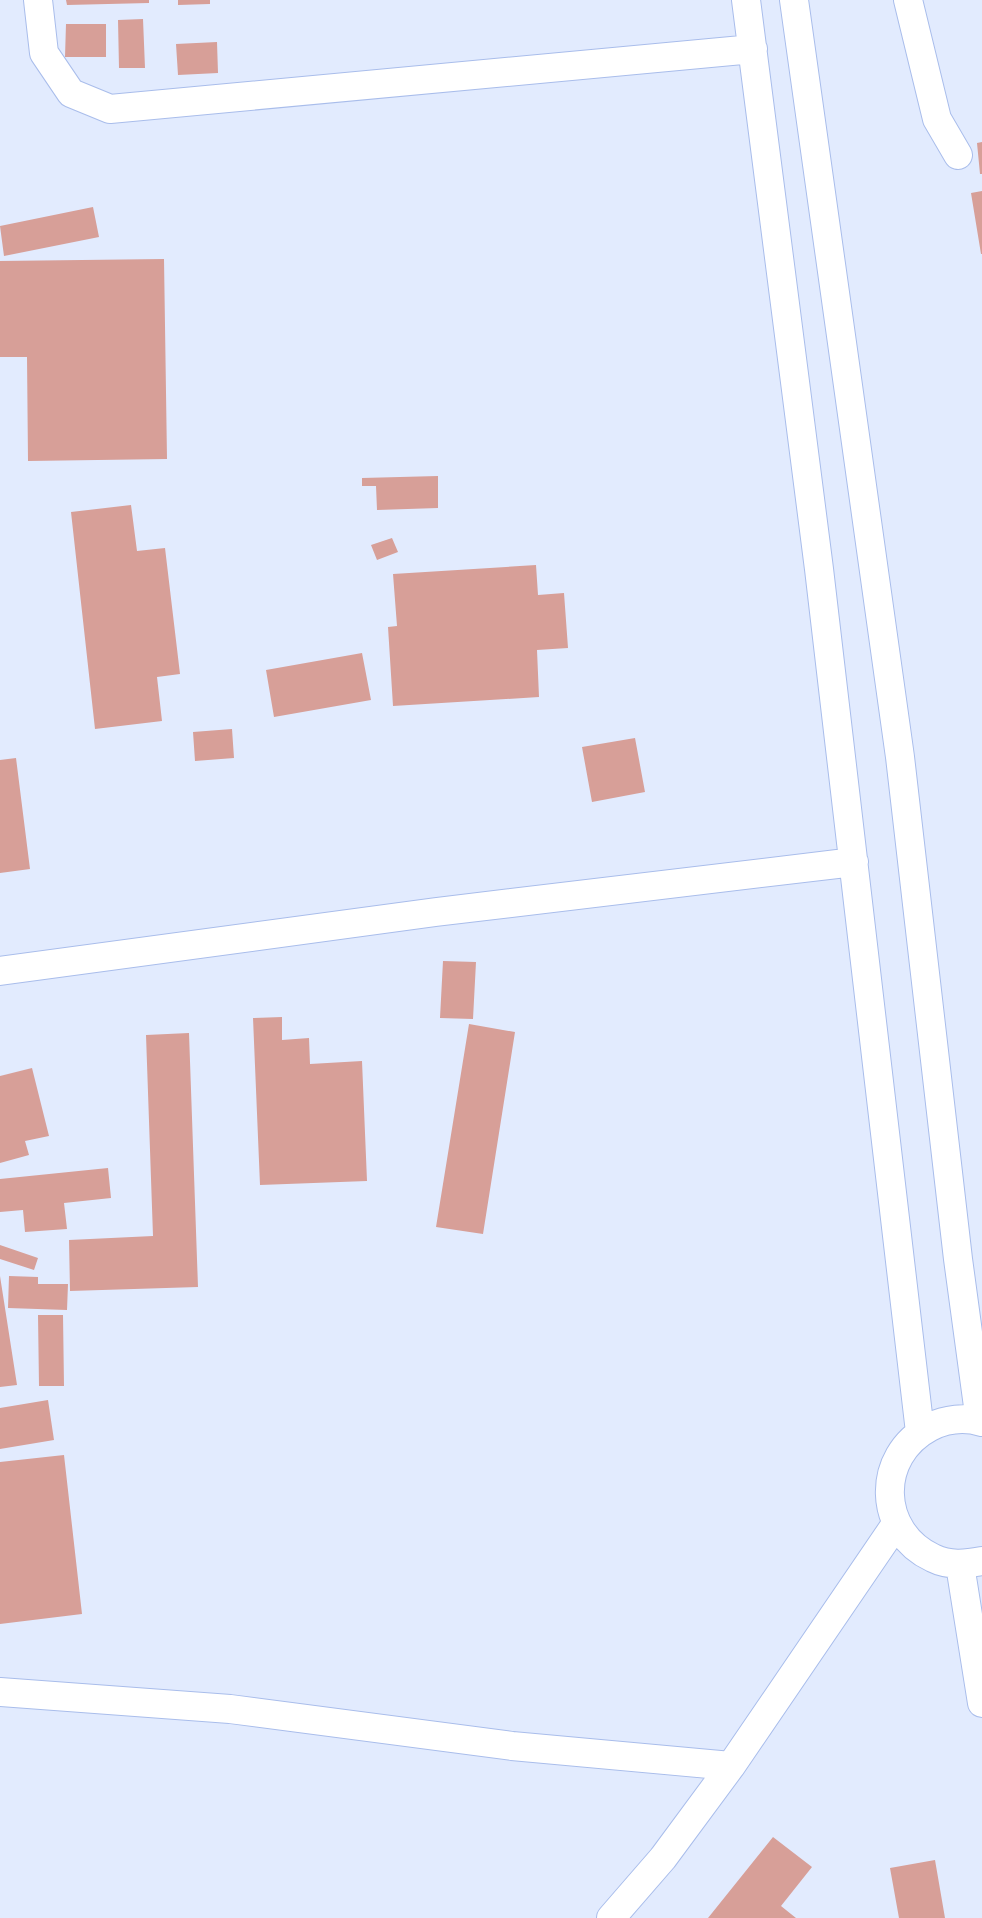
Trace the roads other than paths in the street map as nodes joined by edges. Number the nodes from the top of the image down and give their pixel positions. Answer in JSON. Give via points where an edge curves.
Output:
{"nodes":[{"id":1,"x":38,"y":0,"type":"edge"},
{"id":2,"x":746,"y":0,"type":"edge"},
{"id":3,"x":794,"y":0,"type":"edge"},
{"id":4,"x":908,"y":0,"type":"edge"},
{"id":5,"x":753,"y":50,"type":"junction"},
{"id":6,"x":958,"y":154,"type":"dead end"},
{"id":7,"x":854,"y":862,"type":"junction"},
{"id":8,"x":0,"y":971,"type":"edge"},
{"id":9,"x":981,"y":1421,"type":"edge"},
{"id":10,"x":920,"y":1432,"type":"junction"},
{"id":11,"x":896,"y":1524,"type":"junction"},
{"id":12,"x":971,"y":1563,"type":"edge"},
{"id":13,"x":0,"y":1692,"type":"edge"},
{"id":14,"x":982,"y":1703,"type":"edge"},
{"id":15,"x":731,"y":1766,"type":"junction"},
{"id":16,"x":615,"y":1916,"type":"edge"}],
"edges":[{"from":1,"to":5,"type":"street","via":[[44,53],[71,93],[110,109]]},
{"from":2,"to":5,"type":"street"},
{"from":3,"to":9,"type":"street","via":[[818,190],[900,757],[958,1259]]},
{"from":4,"to":6,"type":"street","via":[[937,119]]},
{"from":5,"to":7,"type":"street"},
{"from":7,"to":8,"type":"street","via":[[426,913]]},
{"from":7,"to":10,"type":"street"},
{"from":9,"to":10,"type":"street","via":[[938,1422]]},
{"from":10,"to":11,"type":"street","via":[[902,1450],[891,1473],[889,1499]]},
{"from":11,"to":12,"type":"street","via":[[912,1545],[934,1559]]},
{"from":11,"to":15,"type":"street"},
{"from":12,"to":14,"type":"street"},
{"from":13,"to":15,"type":"street","via":[[230,1709],[512,1746]]},
{"from":15,"to":16,"type":"street"}]}
